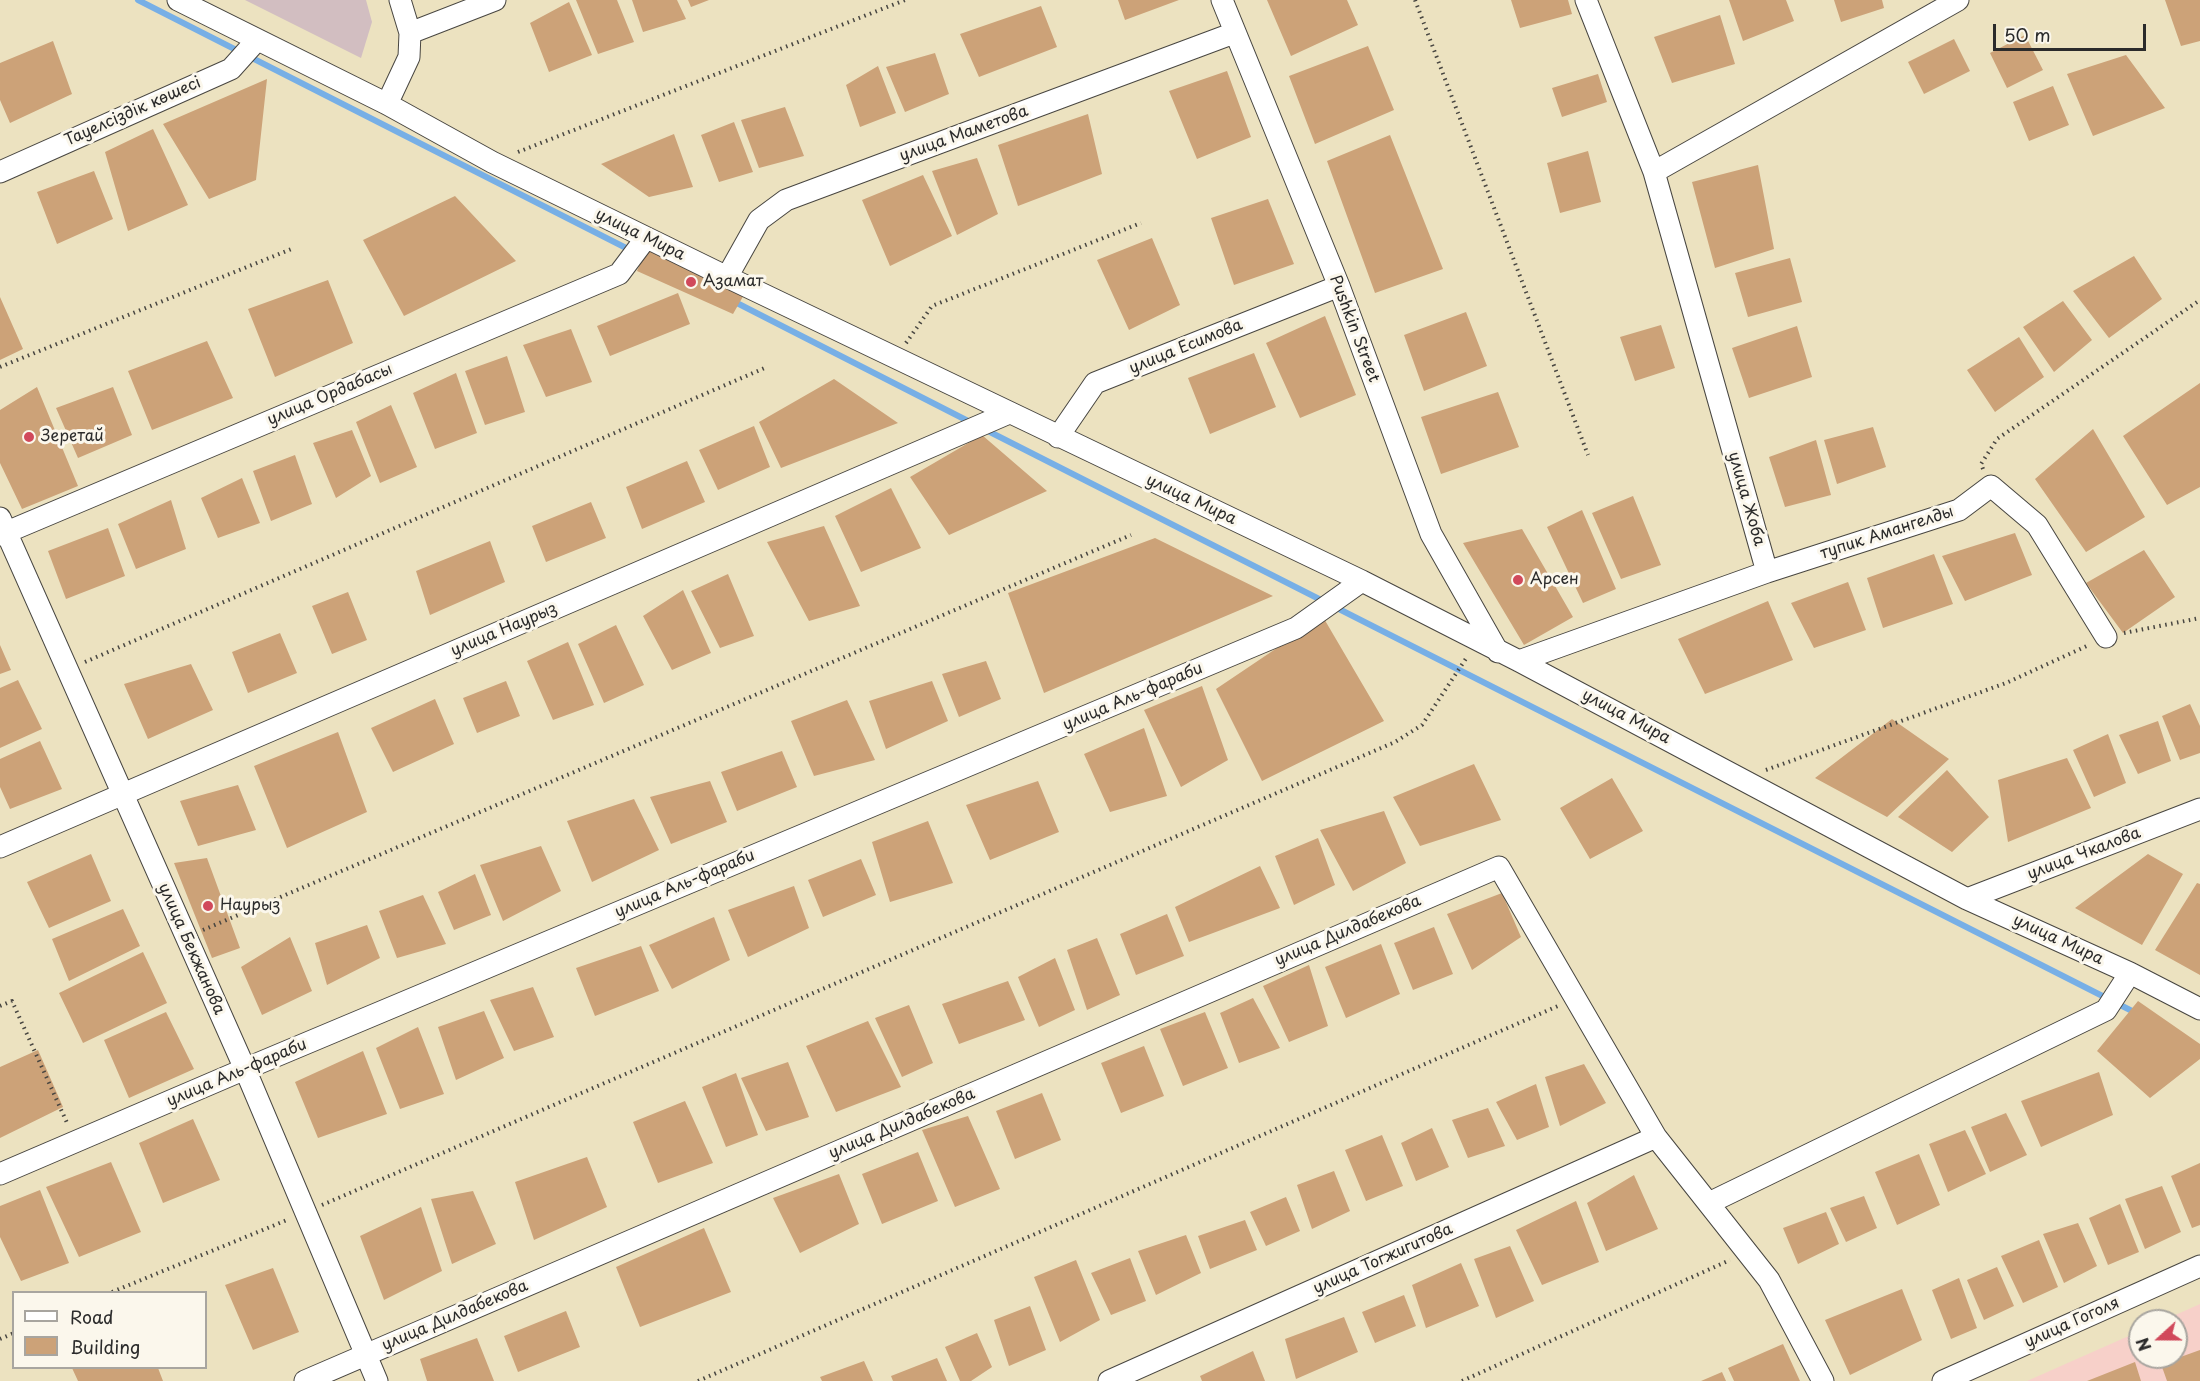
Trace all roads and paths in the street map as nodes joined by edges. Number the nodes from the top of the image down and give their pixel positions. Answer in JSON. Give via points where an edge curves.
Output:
{"nodes":[{"id":1,"x":178,"y":0,"type":"edge"},
{"id":2,"x":400,"y":0,"type":"edge"},
{"id":3,"x":495,"y":0,"type":"edge"},
{"id":4,"x":904,"y":0,"type":"edge"},
{"id":5,"x":1222,"y":0,"type":"edge"},
{"id":6,"x":1415,"y":0,"type":"edge"},
{"id":7,"x":1586,"y":0,"type":"edge"},
{"id":8,"x":1958,"y":0,"type":"edge"},
{"id":9,"x":410,"y":33,"type":"junction"},
{"id":10,"x":1234,"y":33,"type":"junction"},
{"id":11,"x":257,"y":40,"type":"junction"},
{"id":12,"x":387,"y":104,"type":"junction"},
{"id":13,"x":492,"y":162,"type":"junction"},
{"id":14,"x":0,"y":172,"type":"edge"},
{"id":15,"x":1654,"y":172,"type":"junction"},
{"id":16,"x":1141,"y":223,"type":"dead end"},
{"id":17,"x":646,"y":238,"type":"junction"},
{"id":18,"x":294,"y":248,"type":"dead end"},
{"id":19,"x":727,"y":277,"type":"junction"},
{"id":20,"x":1338,"y":286,"type":"junction"},
{"id":21,"x":2200,"y":300,"type":"edge"},
{"id":22,"x":896,"y":358,"type":"junction"},
{"id":23,"x":0,"y":367,"type":"edge"},
{"id":24,"x":767,"y":367,"type":"dead end"},
{"id":25,"x":1009,"y":413,"type":"junction"},
{"id":26,"x":1058,"y":437,"type":"junction"},
{"id":27,"x":1588,"y":455,"type":"dead end"},
{"id":28,"x":1991,"y":486,"type":"junction"},
{"id":29,"x":2,"y":528,"type":"edge"},
{"id":30,"x":1131,"y":535,"type":"dead end"},
{"id":31,"x":1767,"y":572,"type":"junction"},
{"id":32,"x":1362,"y":581,"type":"junction"},
{"id":33,"x":2200,"y":618,"type":"edge"},
{"id":34,"x":2106,"y":637,"type":"junction"},
{"id":35,"x":1478,"y":641,"type":"junction"},
{"id":36,"x":1498,"y":652,"type":"junction"},
{"id":37,"x":1519,"y":661,"type":"junction"},
{"id":38,"x":67,"y":669,"type":"junction"},
{"id":39,"x":1742,"y":779,"type":"junction"},
{"id":40,"x":122,"y":795,"type":"junction"},
{"id":41,"x":2200,"y":809,"type":"edge"},
{"id":42,"x":0,"y":847,"type":"edge"},
{"id":43,"x":1967,"y":898,"type":"junction"},
{"id":44,"x":185,"y":937,"type":"junction"},
{"id":45,"x":2130,"y":973,"type":"junction"},
{"id":46,"x":1575,"y":998,"type":"junction"},
{"id":47,"x":0,"y":1006,"type":"edge"},
{"id":48,"x":2200,"y":1009,"type":"edge"},
{"id":49,"x":245,"y":1069,"type":"junction"},
{"id":50,"x":1656,"y":1137,"type":"junction"},
{"id":51,"x":76,"y":1142,"type":"junction"},
{"id":52,"x":0,"y":1174,"type":"edge"},
{"id":53,"x":1709,"y":1203,"type":"junction"},
{"id":54,"x":305,"y":1212,"type":"junction"},
{"id":55,"x":1748,"y":1252,"type":"junction"},
{"id":56,"x":2200,"y":1266,"type":"edge"},
{"id":57,"x":117,"y":1291,"type":"edge"},
{"id":58,"x":365,"y":1355,"type":"junction"},
{"id":59,"x":305,"y":1381,"type":"edge"},
{"id":60,"x":377,"y":1381,"type":"edge"},
{"id":61,"x":698,"y":1381,"type":"edge"},
{"id":62,"x":1109,"y":1381,"type":"edge"},
{"id":63,"x":1462,"y":1381,"type":"edge"},
{"id":64,"x":1823,"y":1381,"type":"edge"},
{"id":65,"x":1943,"y":1381,"type":"edge"}],
"edges":[{"from":1,"to":11,"type":"street","name":"улица Мира"},
{"from":2,"to":9,"type":"street"},
{"from":3,"to":9,"type":"street"},
{"from":4,"to":13,"type":"path"},
{"from":5,"to":10,"type":"street","name":"Pushkin Street"},
{"from":6,"to":27,"type":"path"},
{"from":7,"to":15,"type":"street","name":"улица Жоба"},
{"from":8,"to":15,"type":"street"},
{"from":9,"to":12,"type":"street","via":[[409,57]]},
{"from":10,"to":19,"type":"street","name":"улица Маметова","via":[[786,200],[759,220]]},
{"from":10,"to":20,"type":"street","name":"Pushkin Street"},
{"from":11,"to":12,"type":"street","name":"улица Мира"},
{"from":11,"to":14,"type":"street","name":"Тауелсіздік көшесі","via":[[231,69]]},
{"from":12,"to":13,"type":"street","name":"улица Мира"},
{"from":13,"to":17,"type":"street","name":"улица Мира"},
{"from":15,"to":31,"type":"street","name":"улица Жоба"},
{"from":16,"to":22,"type":"path","via":[[932,306]]},
{"from":17,"to":19,"type":"street","name":"улица Мира"},
{"from":17,"to":29,"type":"street","name":"улица Ордабасы","via":[[619,274]]},
{"from":18,"to":23,"type":"path"},
{"from":19,"to":22,"type":"street","name":"улица Мира"},
{"from":20,"to":26,"type":"street","name":"улица Есимова","via":[[1095,383]]},
{"from":20,"to":36,"type":"street","name":"Pushkin Street","via":[[1431,534]]},
{"from":21,"to":28,"type":"path","via":[[1997,439],[1981,464]]},
{"from":22,"to":25,"type":"street","name":"улица Мира"},
{"from":24,"to":38,"type":"path"},
{"from":25,"to":26,"type":"street","name":"улица Мира"},
{"from":25,"to":40,"type":"street","name":"улица Наурыз"},
{"from":26,"to":32,"type":"street","name":"улица Мира"},
{"from":28,"to":31,"type":"street","name":"тупик Амангелды","via":[[1959,510]]},
{"from":28,"to":34,"type":"street","via":[[2037,525]]},
{"from":29,"to":38,"type":"street","name":"улица Бекжанова"},
{"from":30,"to":44,"type":"path"},
{"from":31,"to":37,"type":"street"},
{"from":32,"to":35,"type":"street","name":"улица Мира"},
{"from":32,"to":49,"type":"street","name":"улица Аль-фараби","via":[[1296,628]]},
{"from":33,"to":34,"type":"path"},
{"from":34,"to":39,"type":"path","via":[[2006,683]]},
{"from":35,"to":36,"type":"street","name":"улица Мира"},
{"from":35,"to":54,"type":"path","via":[[1422,724],[1395,742]]},
{"from":36,"to":37,"type":"street","name":"улица Мира"},
{"from":37,"to":39,"type":"street","name":"улица Мира"},
{"from":38,"to":40,"type":"street","name":"улица Бекжанова"},
{"from":39,"to":43,"type":"street","name":"улица Мира"},
{"from":40,"to":42,"type":"street","name":"улица Наурыз"},
{"from":40,"to":44,"type":"street","name":"улица Бекжанова"},
{"from":41,"to":43,"type":"street","name":"улица Чкалова"},
{"from":43,"to":45,"type":"street","name":"улица Мира"},
{"from":44,"to":49,"type":"street","name":"улица Бекжанова"},
{"from":45,"to":48,"type":"street","name":"улица Мира"},
{"from":45,"to":53,"type":"street","via":[[2106,1010]]},
{"from":46,"to":50,"type":"street"},
{"from":46,"to":58,"type":"street","name":"улица Дилдабекова","via":[[1499,867]]},
{"from":46,"to":61,"type":"path"},
{"from":47,"to":51,"type":"path","via":[[12,1001]]},
{"from":49,"to":51,"type":"street","name":"улица Аль-фараби"},
{"from":49,"to":54,"type":"street","name":"улица Бекжанова"},
{"from":50,"to":53,"type":"street"},
{"from":50,"to":62,"type":"street","name":"улица Тогжигитова"},
{"from":51,"to":52,"type":"street","name":"улица Аль-фараби"},
{"from":53,"to":55,"type":"street"},
{"from":54,"to":57,"type":"path"},
{"from":54,"to":58,"type":"street","name":"улица Бекжанова"},
{"from":55,"to":63,"type":"path"},
{"from":55,"to":64,"type":"street","via":[[1769,1280]]},
{"from":56,"to":65,"type":"street","name":"улица Гоголя"},
{"from":58,"to":59,"type":"street","name":"улица Дилдабекова"},
{"from":58,"to":60,"type":"street","name":"улица Бекжанова"}]}
